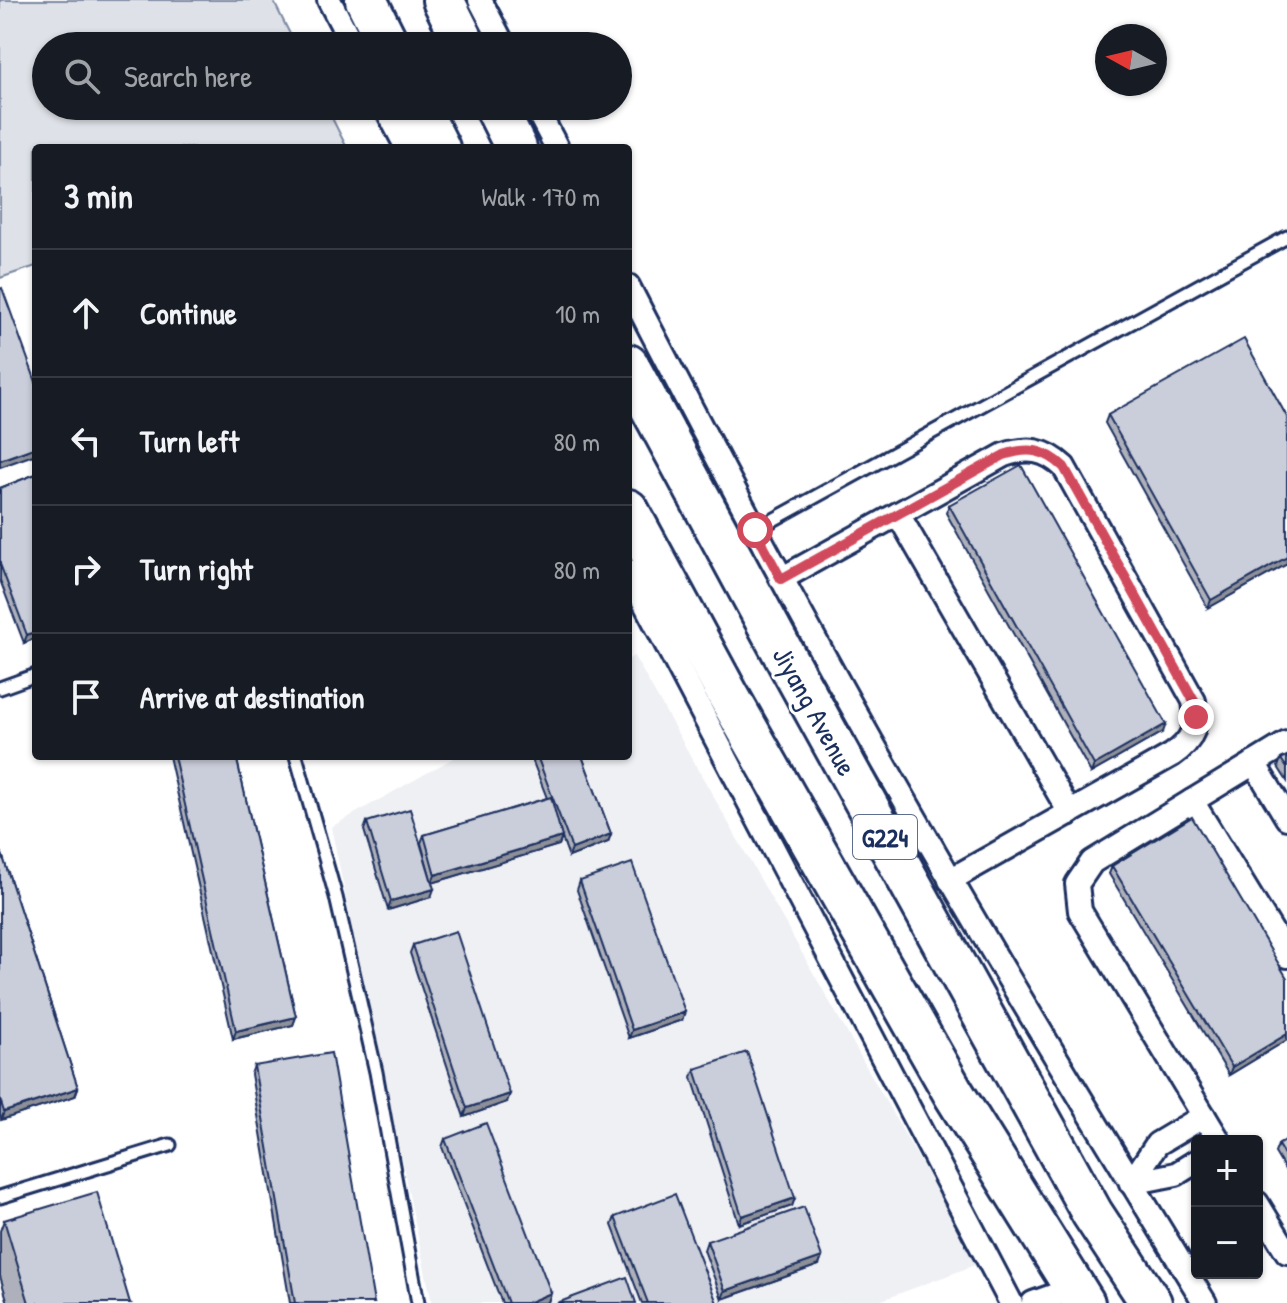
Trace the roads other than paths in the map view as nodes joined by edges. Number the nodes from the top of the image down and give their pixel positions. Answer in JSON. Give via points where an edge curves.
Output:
{"nodes":[{"id":1,"x":329,"y":0,"type":"edge"},
{"id":2,"x":366,"y":0,"type":"edge"},
{"id":3,"x":443,"y":0,"type":"edge"},
{"id":4,"x":480,"y":0,"type":"edge"},
{"id":5,"x":346,"y":32,"type":"edge"},
{"id":6,"x":382,"y":32,"type":"edge"},
{"id":7,"x":459,"y":32,"type":"edge"},
{"id":8,"x":497,"y":32,"type":"edge"},
{"id":9,"x":392,"y":120,"type":"edge"},
{"id":10,"x":425,"y":120,"type":"edge"},
{"id":11,"x":502,"y":120,"type":"edge"},
{"id":12,"x":542,"y":120,"type":"edge"},
{"id":13,"x":405,"y":144,"type":"edge"},
{"id":14,"x":437,"y":144,"type":"edge"},
{"id":15,"x":514,"y":144,"type":"edge"},
{"id":16,"x":555,"y":144,"type":"edge"},
{"id":17,"x":1287,"y":237,"type":"edge"},
{"id":18,"x":632,"y":294,"type":"edge"},
{"id":19,"x":632,"y":372,"type":"edge"},
{"id":20,"x":898,"y":514,"type":"junction"},
{"id":21,"x":632,"y":517,"type":"edge"},
{"id":22,"x":755,"y":530,"type":"junction"},
{"id":23,"x":632,"y":579,"type":"edge"},
{"id":24,"x":781,"y":579,"type":"junction"},
{"id":25,"x":32,"y":676,"type":"edge"},
{"id":26,"x":0,"y":688,"type":"edge"},
{"id":27,"x":1287,"y":743,"type":"edge"},
{"id":28,"x":297,"y":760,"type":"edge"},
{"id":29,"x":1254,"y":763,"type":"junction"},
{"id":30,"x":1192,"y":801,"type":"junction"},
{"id":31,"x":1070,"y":813,"type":"junction"},
{"id":32,"x":1287,"y":818,"type":"edge"},
{"id":33,"x":950,"y":880,"type":"junction"},
{"id":34,"x":1287,"y":956,"type":"edge"},
{"id":35,"x":1204,"y":1116,"type":"junction"},
{"id":36,"x":1215,"y":1135,"type":"edge"},
{"id":37,"x":170,"y":1145,"type":"dead end"},
{"id":38,"x":1191,"y":1165,"type":"edge"},
{"id":39,"x":1131,"y":1183,"type":"junction"},
{"id":40,"x":0,"y":1197,"type":"edge"},
{"id":41,"x":1259,"y":1207,"type":"edge"},
{"id":42,"x":1287,"y":1252,"type":"edge"},
{"id":43,"x":1079,"y":1295,"type":"edge"},
{"id":44,"x":418,"y":1303,"type":"edge"},
{"id":45,"x":1011,"y":1303,"type":"edge"},
{"id":46,"x":1033,"y":1303,"type":"edge"},
{"id":47,"x":1151,"y":1303,"type":"edge"},
{"id":48,"x":1205,"y":1303,"type":"edge"}],
"edges":[{"from":1,"to":5,"type":"street"},
{"from":2,"to":6,"type":"highway"},
{"from":3,"to":7,"type":"highway"},
{"from":4,"to":8,"type":"street"},
{"from":9,"to":13,"type":"street"},
{"from":10,"to":14,"type":"highway"},
{"from":11,"to":15,"type":"highway"},
{"from":12,"to":16,"type":"street"},
{"from":17,"to":22,"type":"lane"},
{"from":18,"to":22,"type":"street"},
{"from":19,"to":47,"type":"highway","name":"Jiyang Avenue","number":"G224","via":[[1092,1213]]},
{"from":20,"to":24,"type":"street"},
{"from":20,"to":31,"type":"street"},
{"from":20,"to":31,"type":"street","via":[[1020,450],[1052,456],[1064,467],[1194,701],[1196,717],[1185,746]]},
{"from":21,"to":43,"type":"highway","number":"G224","via":[[954,1094]]},
{"from":22,"to":24,"type":"street"},
{"from":23,"to":45,"type":"street"},
{"from":24,"to":33,"type":"street"},
{"from":25,"to":26,"type":"lane"},
{"from":27,"to":29,"type":"street"},
{"from":28,"to":44,"type":"lane","via":[[336,897],[376,1072]]},
{"from":29,"to":30,"type":"street"},
{"from":29,"to":32,"type":"street"},
{"from":30,"to":34,"type":"street"},
{"from":30,"to":35,"type":"street","via":[[1092,862],[1077,884],[1080,911]]},
{"from":31,"to":33,"type":"street"},
{"from":33,"to":39,"type":"street"},
{"from":35,"to":36,"type":"street"},
{"from":35,"to":39,"type":"street","via":[[1157,1144]]},
{"from":37,"to":40,"type":"lane"},
{"from":38,"to":39,"type":"street","via":[[1176,1174]]},
{"from":39,"to":48,"type":"street"},
{"from":41,"to":42,"type":"street"},
{"from":43,"to":46,"type":"street"}]}
